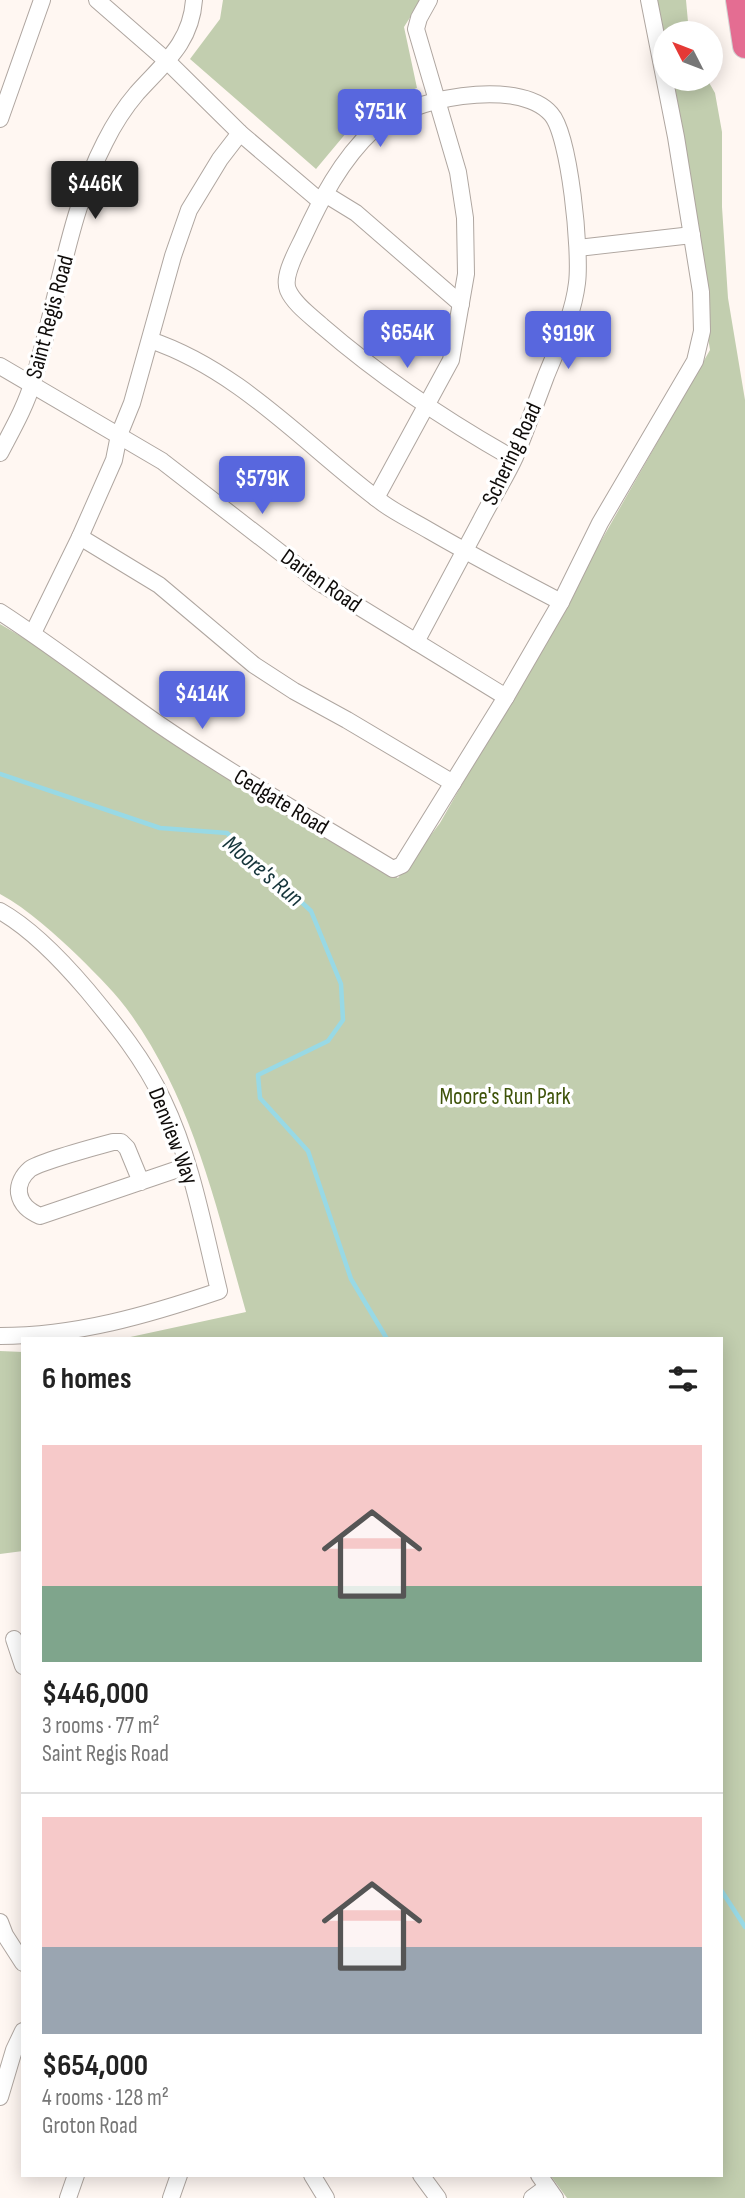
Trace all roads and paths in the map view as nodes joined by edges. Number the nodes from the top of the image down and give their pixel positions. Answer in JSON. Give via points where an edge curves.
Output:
{"nodes":[{"id":1,"x":42,"y":0,"type":"edge"},
{"id":2,"x":97,"y":0,"type":"edge"},
{"id":3,"x":194,"y":0,"type":"edge"},
{"id":4,"x":429,"y":0,"type":"edge"},
{"id":5,"x":649,"y":0,"type":"edge"},
{"id":6,"x":738,"y":0,"type":"edge"},
{"id":7,"x":745,"y":46,"type":"edge"},
{"id":8,"x":167,"y":61,"type":"junction"},
{"id":9,"x":437,"y":102,"type":"junction"},
{"id":10,"x":0,"y":119,"type":"edge"},
{"id":11,"x":240,"y":132,"type":"junction"},
{"id":12,"x":322,"y":197,"type":"junction"},
{"id":13,"x":692,"y":235,"type":"junction"},
{"id":14,"x":578,"y":247,"type":"junction"},
{"id":15,"x":461,"y":304,"type":"junction"},
{"id":16,"x":150,"y":340,"type":"junction"},
{"id":17,"x":0,"y":366,"type":"edge"},
{"id":18,"x":33,"y":384,"type":"junction"},
{"id":19,"x":427,"y":407,"type":"junction"},
{"id":20,"x":119,"y":435,"type":"junction"},
{"id":21,"x":0,"y":453,"type":"edge"},
{"id":22,"x":514,"y":459,"type":"junction"},
{"id":23,"x":376,"y":498,"type":"junction"},
{"id":24,"x":80,"y":537,"type":"junction"},
{"id":25,"x":464,"y":551,"type":"junction"},
{"id":26,"x":561,"y":601,"type":"junction"},
{"id":27,"x":0,"y":612,"type":"edge"},
{"id":28,"x":33,"y":633,"type":"junction"},
{"id":29,"x":416,"y":642,"type":"junction"},
{"id":30,"x":506,"y":697,"type":"junction"},
{"id":31,"x":453,"y":783,"type":"junction"},
{"id":32,"x":0,"y":911,"type":"edge"},
{"id":33,"x":187,"y":1166,"type":"junction"},
{"id":34,"x":141,"y":1182,"type":"junction"},
{"id":35,"x":0,"y":1335,"type":"edge"},
{"id":36,"x":14,"y":1639,"type":"dead end"},
{"id":37,"x":21,"y":1660,"type":"edge"},
{"id":38,"x":0,"y":1922,"type":"edge"},
{"id":39,"x":20,"y":1954,"type":"edge"},
{"id":40,"x":21,"y":2034,"type":"edge"},
{"id":41,"x":7,"y":2052,"type":"edge"},
{"id":42,"x":0,"y":2097,"type":"edge"},
{"id":43,"x":75,"y":2177,"type":"edge"},
{"id":44,"x":178,"y":2177,"type":"edge"},
{"id":45,"x":422,"y":2177,"type":"edge"},
{"id":46,"x":319,"y":2187,"type":"edge"},
{"id":47,"x":547,"y":2187,"type":"edge"},
{"id":48,"x":68,"y":2198,"type":"edge"},
{"id":49,"x":171,"y":2198,"type":"edge"},
{"id":50,"x":305,"y":2198,"type":"edge"},
{"id":51,"x":438,"y":2198,"type":"edge"},
{"id":52,"x":532,"y":2198,"type":"edge"}],
"edges":[{"from":1,"to":10,"type":"street"},
{"from":2,"to":8,"type":"street"},
{"from":3,"to":8,"type":"street","name":"Saint Regis Road","via":[[188,31]]},
{"from":4,"to":9,"type":"street","via":[[416,29]]},
{"from":5,"to":13,"type":"street"},
{"from":6,"to":7,"type":"highway"},
{"from":8,"to":11,"type":"street"},
{"from":8,"to":18,"type":"street","name":"Saint Regis Road","via":[[116,121],[93,167]]},
{"from":9,"to":12,"type":"street","via":[[388,119],[376,128]]},
{"from":9,"to":14,"type":"street","name":"Schering Road","via":[[485,93],[509,95],[533,101],[550,113],[561,135]]},
{"from":9,"to":15,"type":"street","via":[[458,172],[465,218]]},
{"from":11,"to":12,"type":"street"},
{"from":11,"to":16,"type":"street","via":[[189,211]]},
{"from":12,"to":15,"type":"street","via":[[356,213]]},
{"from":12,"to":19,"type":"street","via":[[287,279],[288,290],[345,346]]},
{"from":13,"to":14,"type":"street"},
{"from":13,"to":26,"type":"street","via":[[702,331],[695,361],[600,523]]},
{"from":14,"to":22,"type":"street","name":"Schering Road","via":[[577,284],[569,318]]},
{"from":15,"to":19,"type":"street","via":[[451,360]]},
{"from":16,"to":20,"type":"street"},
{"from":16,"to":23,"type":"street","via":[[182,353],[248,394]]},
{"from":17,"to":18,"type":"street","name":"Darien Road"},
{"from":18,"to":20,"type":"street","name":"Darien Road"},
{"from":18,"to":21,"type":"street","name":"Saint Regis Road"},
{"from":19,"to":22,"type":"street"},
{"from":19,"to":23,"type":"street"},
{"from":20,"to":24,"type":"street","via":[[114,460]]},
{"from":20,"to":29,"type":"street","name":"Darien Road","via":[[182,476],[317,580]]},
{"from":22,"to":25,"type":"street","name":"Schering Road"},
{"from":23,"to":25,"type":"street"},
{"from":24,"to":28,"type":"street"},
{"from":24,"to":31,"type":"street","via":[[159,585],[254,665]]},
{"from":25,"to":26,"type":"street"},
{"from":25,"to":29,"type":"street","name":"Schering Road"},
{"from":26,"to":30,"type":"street"},
{"from":27,"to":28,"type":"street","name":"Cedgate Road"},
{"from":28,"to":31,"type":"street","name":"Cedgate Road","via":[[200,752],[393,869],[407,859]]},
{"from":29,"to":30,"type":"street","name":"Darien Road"},
{"from":30,"to":31,"type":"street"},
{"from":32,"to":33,"type":"street","name":"Denview Way","via":[[68,967],[126,1037],[164,1101]]},
{"from":33,"to":34,"type":"street"},
{"from":33,"to":35,"type":"street","name":"Denview Way","via":[[219,1291],[70,1331]]},
{"from":34,"to":34,"type":"street","via":[[40,1216],[30,1212],[19,1191],[30,1169],[113,1142],[127,1148]]},
{"from":36,"to":37,"type":"street"},
{"from":38,"to":39,"type":"street"},
{"from":40,"to":41,"type":"street"},
{"from":41,"to":42,"type":"street"},
{"from":43,"to":48,"type":"street"},
{"from":44,"to":49,"type":"street"},
{"from":45,"to":51,"type":"street"},
{"from":46,"to":50,"type":"street"},
{"from":47,"to":52,"type":"street"}]}
